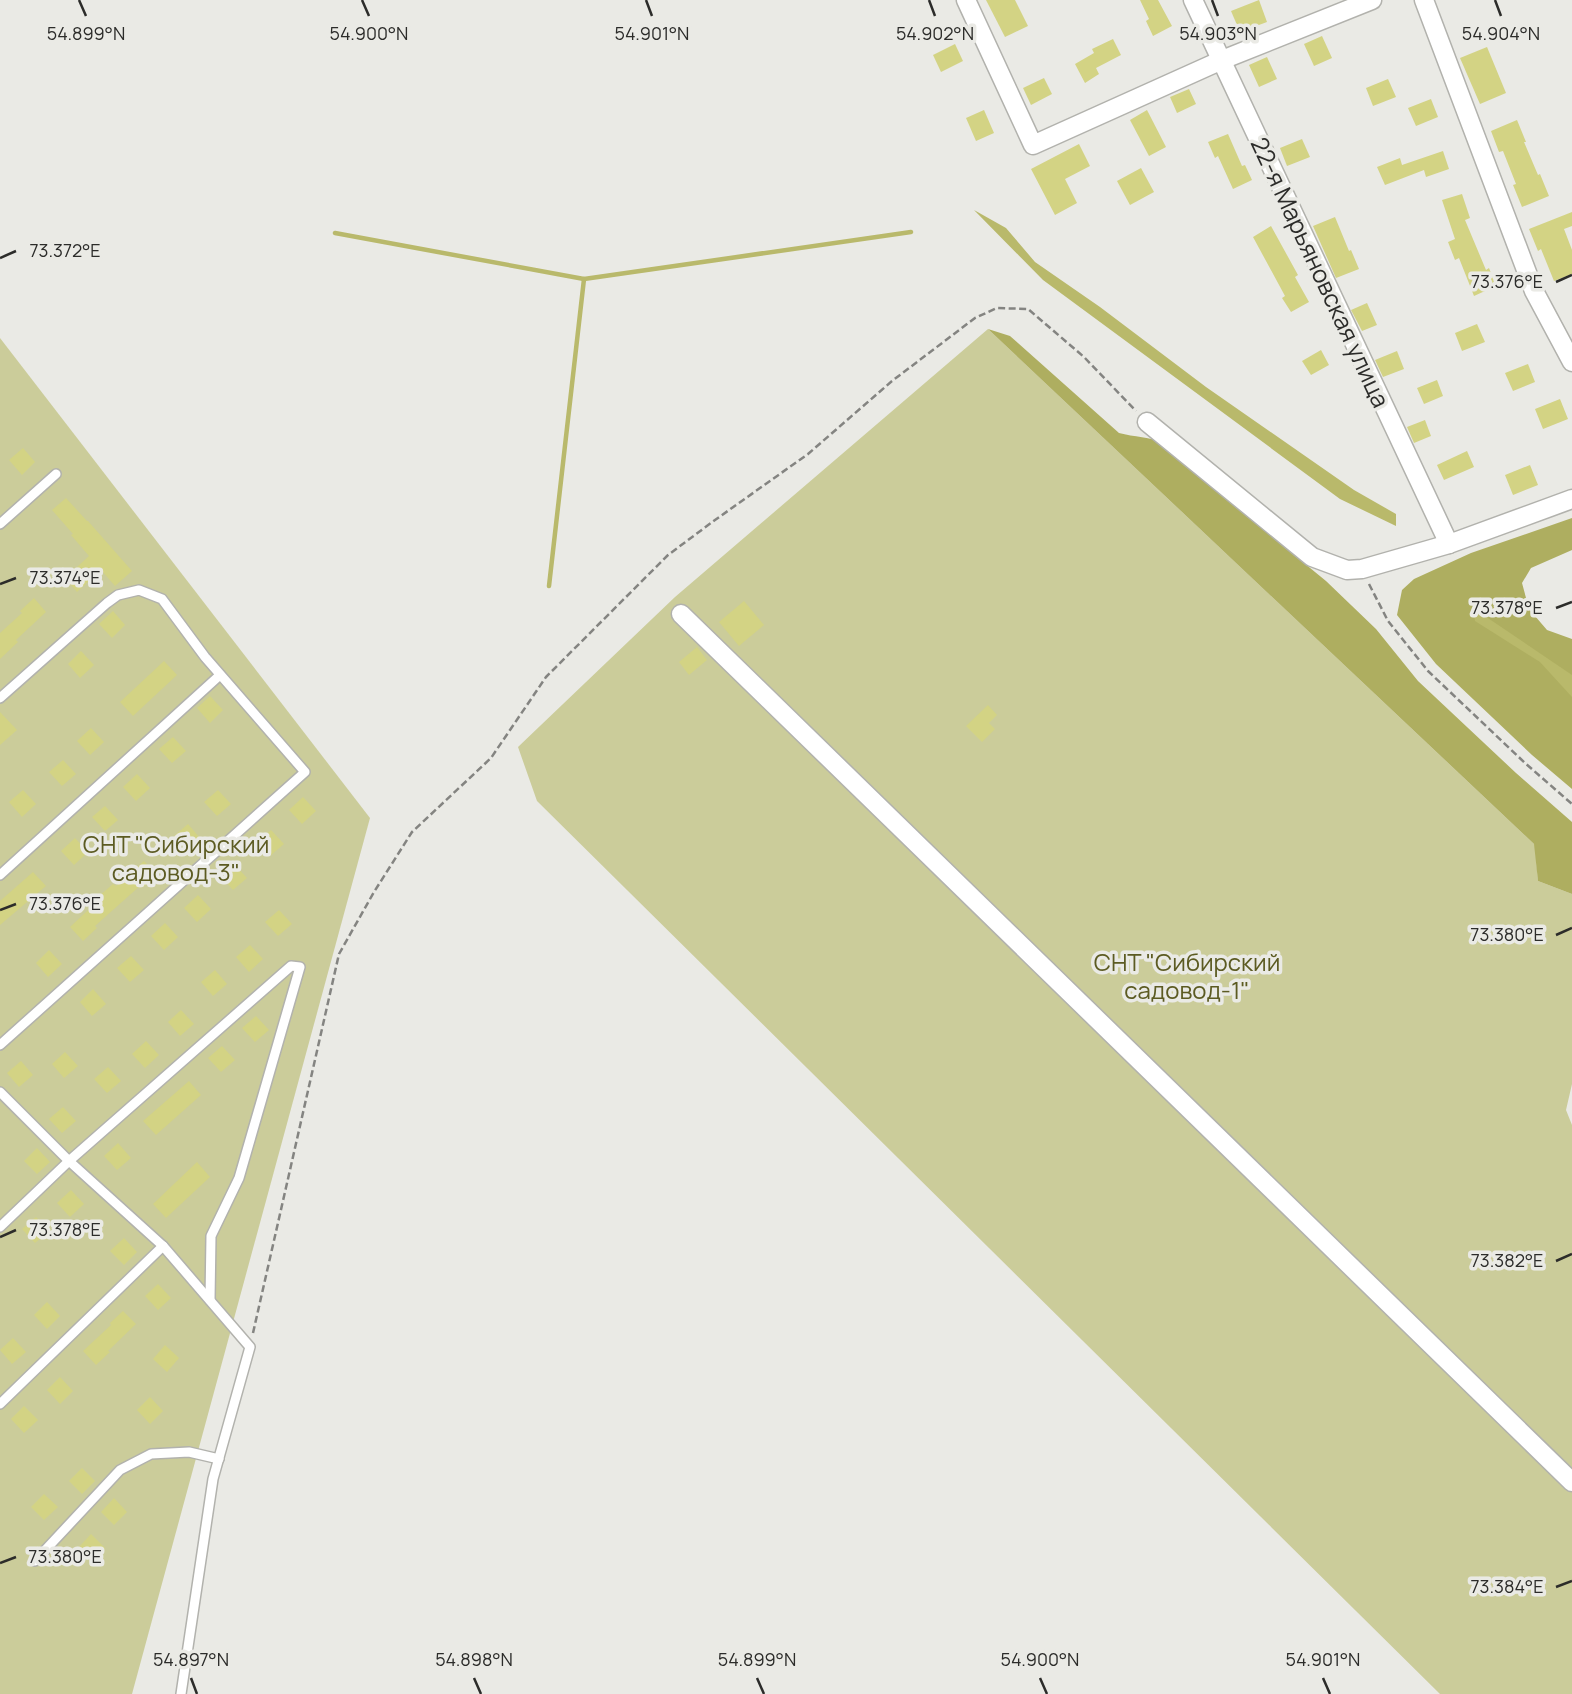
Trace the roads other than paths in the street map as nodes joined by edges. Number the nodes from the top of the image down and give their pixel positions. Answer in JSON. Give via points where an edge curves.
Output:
{"nodes":[{"id":1,"x":966,"y":0,"type":"edge"},
{"id":2,"x":1193,"y":0,"type":"edge"},
{"id":3,"x":1372,"y":0,"type":"edge"},
{"id":4,"x":1424,"y":0,"type":"edge"},
{"id":5,"x":1222,"y":60,"type":"junction"},
{"id":6,"x":1572,"y":362,"type":"edge"},
{"id":7,"x":1147,"y":422,"type":"road end"},
{"id":8,"x":56,"y":474,"type":"dead end"},
{"id":9,"x":1572,"y":499,"type":"edge"},
{"id":10,"x":0,"y":524,"type":"edge"},
{"id":11,"x":1449,"y":544,"type":"junction"},
{"id":12,"x":681,"y":614,"type":"dead end"},
{"id":13,"x":220,"y":676,"type":"junction"},
{"id":14,"x":0,"y":698,"type":"edge"},
{"id":15,"x":0,"y":875,"type":"edge"},
{"id":16,"x":0,"y":1045,"type":"edge"},
{"id":17,"x":0,"y":1092,"type":"edge"},
{"id":18,"x":69,"y":1161,"type":"junction"},
{"id":19,"x":0,"y":1227,"type":"edge"},
{"id":20,"x":163,"y":1246,"type":"junction"},
{"id":21,"x":210,"y":1300,"type":"junction"},
{"id":22,"x":0,"y":1404,"type":"edge"},
{"id":23,"x":219,"y":1460,"type":"junction"},
{"id":24,"x":1572,"y":1482,"type":"edge"},
{"id":25,"x":35,"y":1560,"type":"dead end"},
{"id":26,"x":181,"y":1694,"type":"edge"}],
"edges":[{"from":1,"to":5,"type":"street","via":[[1033,145]]},
{"from":2,"to":5,"type":"street","name":"22-я Марьяновская улица"},
{"from":3,"to":5,"type":"street"},
{"from":4,"to":6,"type":"street","via":[[1534,291]]},
{"from":5,"to":11,"type":"street","name":"22-я Марьяновская улица"},
{"from":7,"to":11,"type":"street","via":[[1312,557],[1354,570]]},
{"from":8,"to":10,"type":"lane"},
{"from":9,"to":11,"type":"street"},
{"from":12,"to":24,"type":"street"},
{"from":13,"to":14,"type":"lane","via":[[162,599],[139,590],[107,603]]},
{"from":13,"to":15,"type":"lane"},
{"from":13,"to":16,"type":"lane","via":[[305,772]]},
{"from":17,"to":18,"type":"lane"},
{"from":18,"to":19,"type":"lane"},
{"from":18,"to":20,"type":"lane"},
{"from":18,"to":21,"type":"lane","via":[[291,966],[300,967],[239,1178],[211,1236]]},
{"from":20,"to":21,"type":"lane"},
{"from":20,"to":22,"type":"lane"},
{"from":21,"to":23,"type":"lane","via":[[250,1347]]},
{"from":23,"to":25,"type":"lane","via":[[189,1452],[151,1454],[120,1470]]},
{"from":23,"to":26,"type":"lane"}]}
